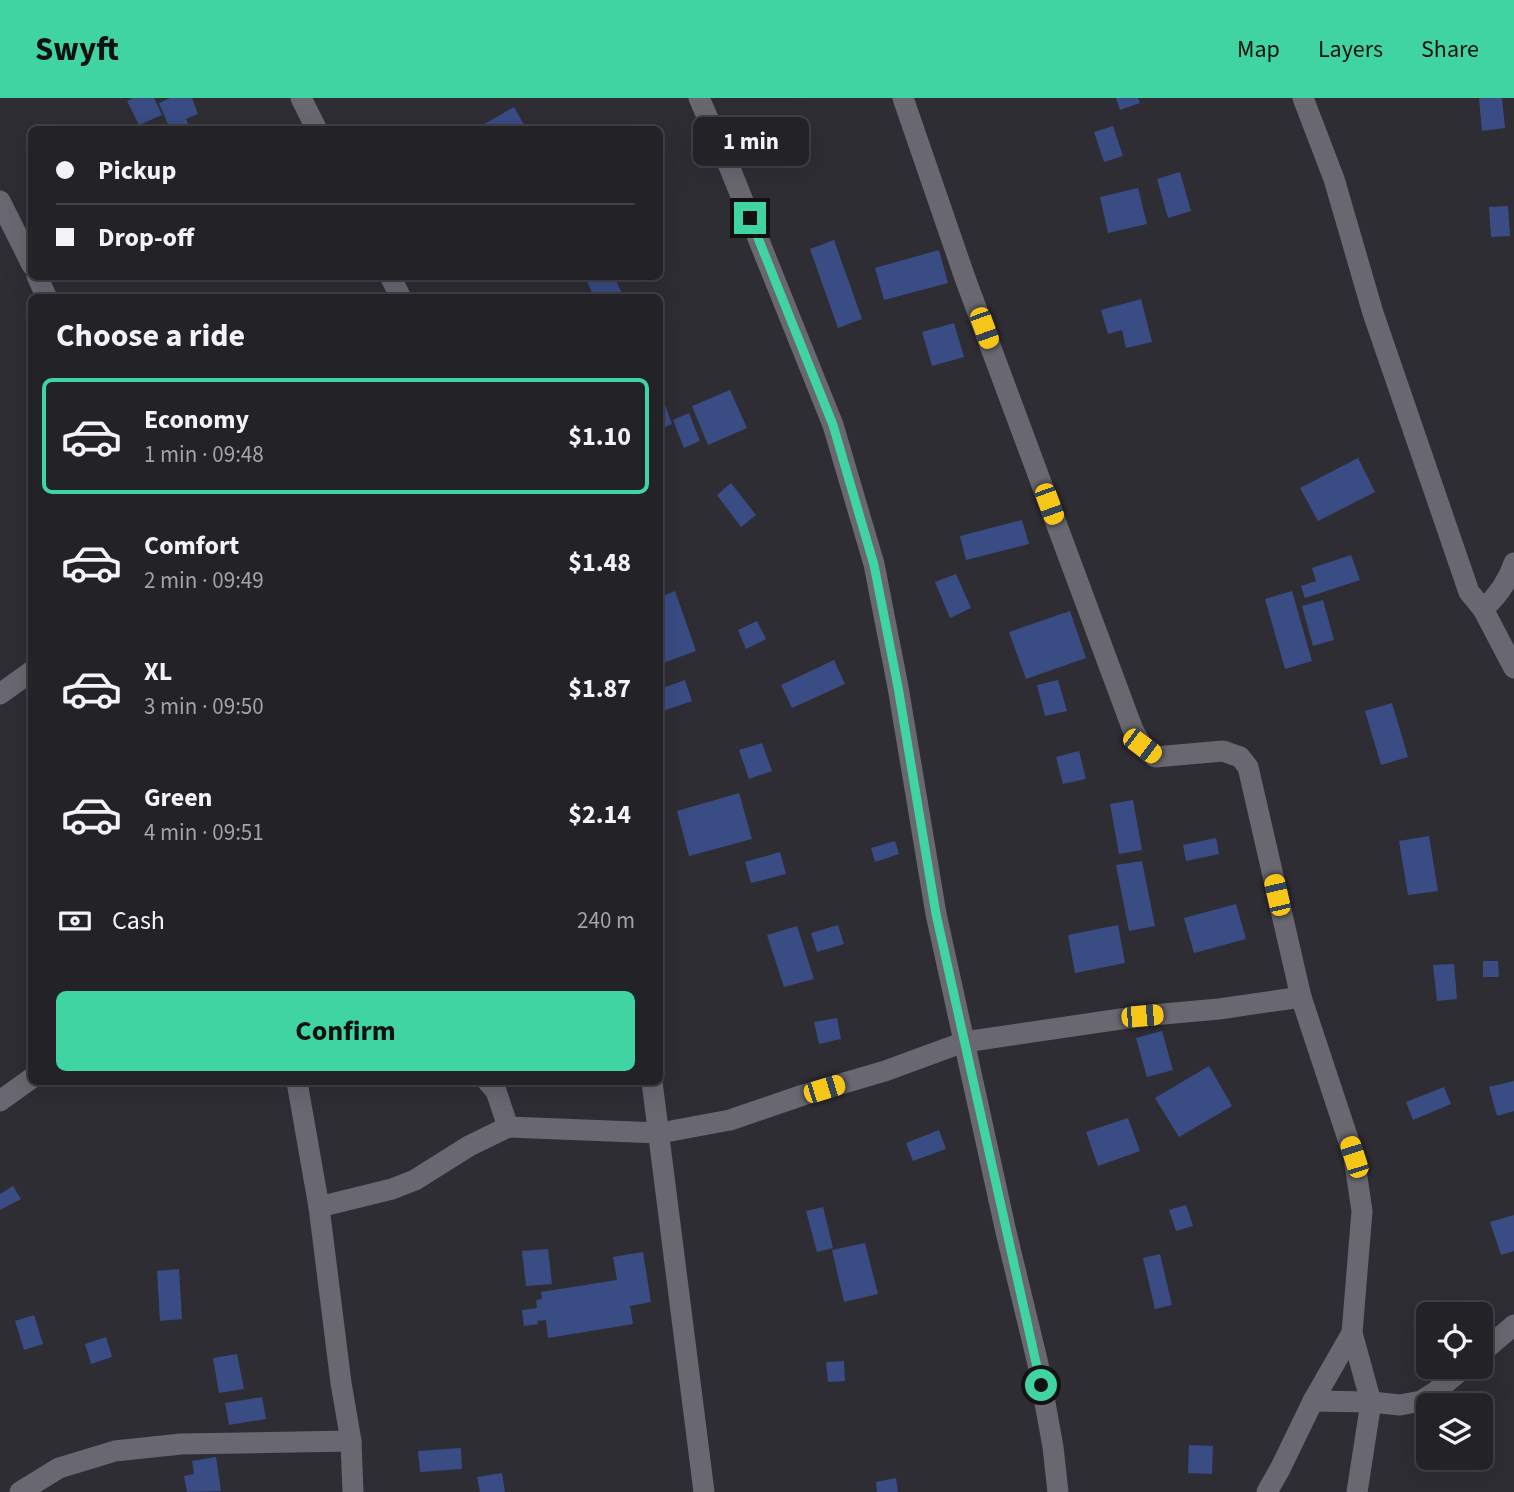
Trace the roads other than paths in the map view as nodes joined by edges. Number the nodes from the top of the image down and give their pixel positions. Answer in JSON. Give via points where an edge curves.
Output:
{"nodes":[{"id":1,"x":302,"y":98,"type":"edge"},
{"id":2,"x":699,"y":98,"type":"edge"},
{"id":3,"x":903,"y":98,"type":"edge"},
{"id":4,"x":1303,"y":98,"type":"edge"},
{"id":5,"x":315,"y":126,"type":"edge"},
{"id":6,"x":0,"y":201,"type":"edge"},
{"id":7,"x":28,"y":257,"type":"edge"},
{"id":8,"x":1514,"y":562,"type":"edge"},
{"id":9,"x":1483,"y":609,"type":"junction"},
{"id":10,"x":1514,"y":668,"type":"edge"},
{"id":11,"x":28,"y":674,"type":"edge"},
{"id":12,"x":0,"y":694,"type":"edge"},
{"id":13,"x":1301,"y":997,"type":"junction"},
{"id":14,"x":964,"y":1042,"type":"junction"},
{"id":15,"x":28,"y":1081,"type":"edge"},
{"id":16,"x":297,"y":1085,"type":"edge"},
{"id":17,"x":491,"y":1085,"type":"edge"},
{"id":18,"x":652,"y":1085,"type":"edge"},
{"id":19,"x":0,"y":1101,"type":"edge"},
{"id":20,"x":508,"y":1128,"type":"junction"},
{"id":21,"x":660,"y":1133,"type":"junction"},
{"id":22,"x":319,"y":1207,"type":"junction"},
{"id":23,"x":1514,"y":1325,"type":"edge"},
{"id":24,"x":1352,"y":1333,"type":"junction"},
{"id":25,"x":1493,"y":1343,"type":"edge"},
{"id":26,"x":1451,"y":1379,"type":"edge"},
{"id":27,"x":1313,"y":1401,"type":"junction"},
{"id":28,"x":1370,"y":1402,"type":"junction"},
{"id":29,"x":351,"y":1441,"type":"junction"},
{"id":30,"x":20,"y":1492,"type":"edge"},
{"id":31,"x":353,"y":1492,"type":"edge"},
{"id":32,"x":704,"y":1492,"type":"edge"},
{"id":33,"x":1058,"y":1492,"type":"edge"},
{"id":34,"x":1267,"y":1492,"type":"edge"},
{"id":35,"x":1357,"y":1492,"type":"edge"}],
"edges":[{"from":1,"to":5,"type":"street"},
{"from":2,"to":14,"type":"street","via":[[833,425],[874,565],[936,914]]},
{"from":3,"to":13,"type":"street","via":[[1133,730],[1142,746],[1156,757],[1223,751],[1240,757],[1248,767]]},
{"from":4,"to":9,"type":"street","via":[[1334,179],[1373,313],[1469,592]]},
{"from":6,"to":7,"type":"street"},
{"from":8,"to":9,"type":"street","via":[[1496,597]]},
{"from":9,"to":10,"type":"street"},
{"from":11,"to":12,"type":"street"},
{"from":13,"to":14,"type":"street"},
{"from":13,"to":24,"type":"street","via":[[1354,1157],[1362,1211]]},
{"from":14,"to":21,"type":"street","via":[[730,1120]]},
{"from":14,"to":33,"type":"street","via":[[1038,1364]]},
{"from":15,"to":19,"type":"street"},
{"from":16,"to":22,"type":"street"},
{"from":17,"to":20,"type":"street"},
{"from":18,"to":21,"type":"street"},
{"from":20,"to":21,"type":"street"},
{"from":20,"to":22,"type":"street","via":[[415,1180]]},
{"from":21,"to":32,"type":"street"},
{"from":22,"to":29,"type":"street"},
{"from":23,"to":25,"type":"street"},
{"from":24,"to":27,"type":"street"},
{"from":24,"to":28,"type":"street"},
{"from":26,"to":28,"type":"street","via":[[1421,1401],[1400,1405]]},
{"from":27,"to":28,"type":"street"},
{"from":27,"to":34,"type":"street"},
{"from":28,"to":35,"type":"street"},
{"from":29,"to":30,"type":"street","via":[[181,1444],[115,1451],[59,1468]]},
{"from":29,"to":31,"type":"street"}]}
